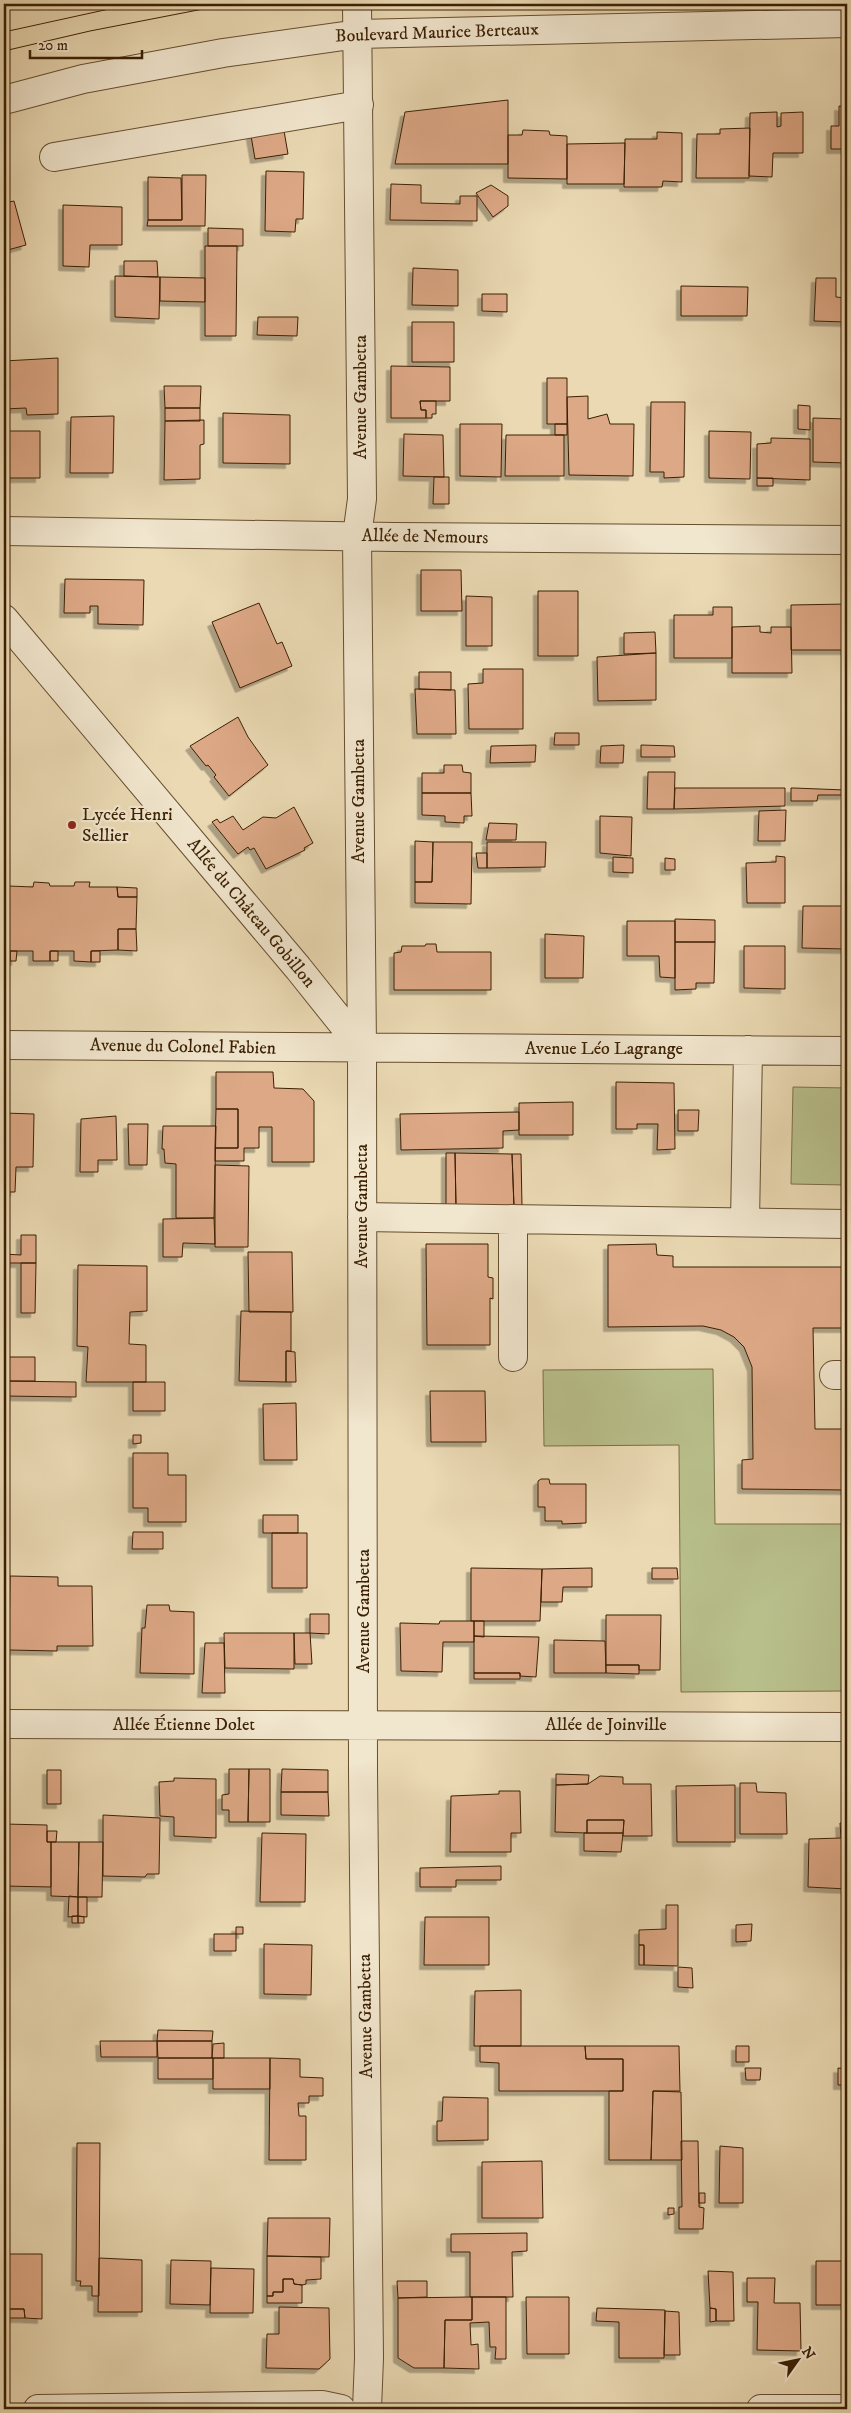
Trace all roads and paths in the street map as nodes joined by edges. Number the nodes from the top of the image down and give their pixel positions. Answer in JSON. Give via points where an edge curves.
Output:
{"nodes":[{"id":1,"x":357,"y":4,"type":"edge"},
{"id":2,"x":847,"y":23,"type":"edge"},
{"id":3,"x":358,"y":34,"type":"junction"},
{"id":4,"x":4,"y":100,"type":"edge"},
{"id":5,"x":359,"y":105,"type":"junction"},
{"id":6,"x":54,"y":157,"type":"dead end"},
{"id":7,"x":4,"y":531,"type":"edge"},
{"id":8,"x":357,"y":536,"type":"junction"},
{"id":9,"x":847,"y":540,"type":"edge"},
{"id":10,"x":4,"y":619,"type":"edge"},
{"id":11,"x":4,"y":1045,"type":"edge"},
{"id":12,"x":362,"y":1048,"type":"junction"},
{"id":13,"x":748,"y":1050,"type":"junction"},
{"id":14,"x":847,"y":1050,"type":"edge"},
{"id":15,"x":362,"y":1217,"type":"junction"},
{"id":16,"x":513,"y":1219,"type":"junction"},
{"id":17,"x":745,"y":1222,"type":"junction"},
{"id":18,"x":847,"y":1224,"type":"edge"},
{"id":19,"x":513,"y":1357,"type":"dead end"},
{"id":20,"x":4,"y":1724,"type":"edge"},
{"id":21,"x":365,"y":1726,"type":"junction"},
{"id":22,"x":847,"y":1727,"type":"edge"},
{"id":23,"x":38,"y":2409,"type":"edge"},
{"id":24,"x":341,"y":2409,"type":"edge"},
{"id":25,"x":367,"y":2409,"type":"edge"},
{"id":26,"x":761,"y":2409,"type":"edge"},
{"id":27,"x":847,"y":2409,"type":"edge"}],
"edges":[{"from":1,"to":3,"type":"street","name":"Avenue Gambetta"},
{"from":2,"to":3,"type":"street","name":"Boulevard Maurice Berteaux"},
{"from":3,"to":4,"type":"street","name":"Boulevard Maurice Berteaux","via":[[223,53],[111,74]]},
{"from":3,"to":5,"type":"street","name":"Avenue Gambetta"},
{"from":5,"to":6,"type":"street"},
{"from":5,"to":8,"type":"street","name":"Avenue Gambetta","via":[[362,499]]},
{"from":7,"to":8,"type":"street","name":"Allée de Nemours"},
{"from":8,"to":9,"type":"street","name":"Allée de Nemours"},
{"from":8,"to":12,"type":"street","name":"Avenue Gambetta"},
{"from":10,"to":12,"type":"street","name":"Allée du Château Gobillon"},
{"from":11,"to":12,"type":"street","name":"Avenue du Colonel Fabien"},
{"from":12,"to":13,"type":"street","name":"Avenue Léo Lagrange"},
{"from":12,"to":15,"type":"street","name":"Avenue Gambetta"},
{"from":13,"to":14,"type":"street","name":"Avenue Léo Lagrange"},
{"from":13,"to":17,"type":"street"},
{"from":15,"to":16,"type":"street"},
{"from":15,"to":21,"type":"street","name":"Avenue Gambetta"},
{"from":16,"to":17,"type":"street"},
{"from":16,"to":19,"type":"street"},
{"from":17,"to":18,"type":"street"},
{"from":20,"to":21,"type":"street","name":"Allée Étienne Dolet"},
{"from":21,"to":22,"type":"street","name":"Allée de Joinville"},
{"from":21,"to":25,"type":"street","name":"Avenue Gambetta"},
{"from":23,"to":24,"type":"street","via":[[322,2405]]},
{"from":26,"to":27,"type":"street"}]}
